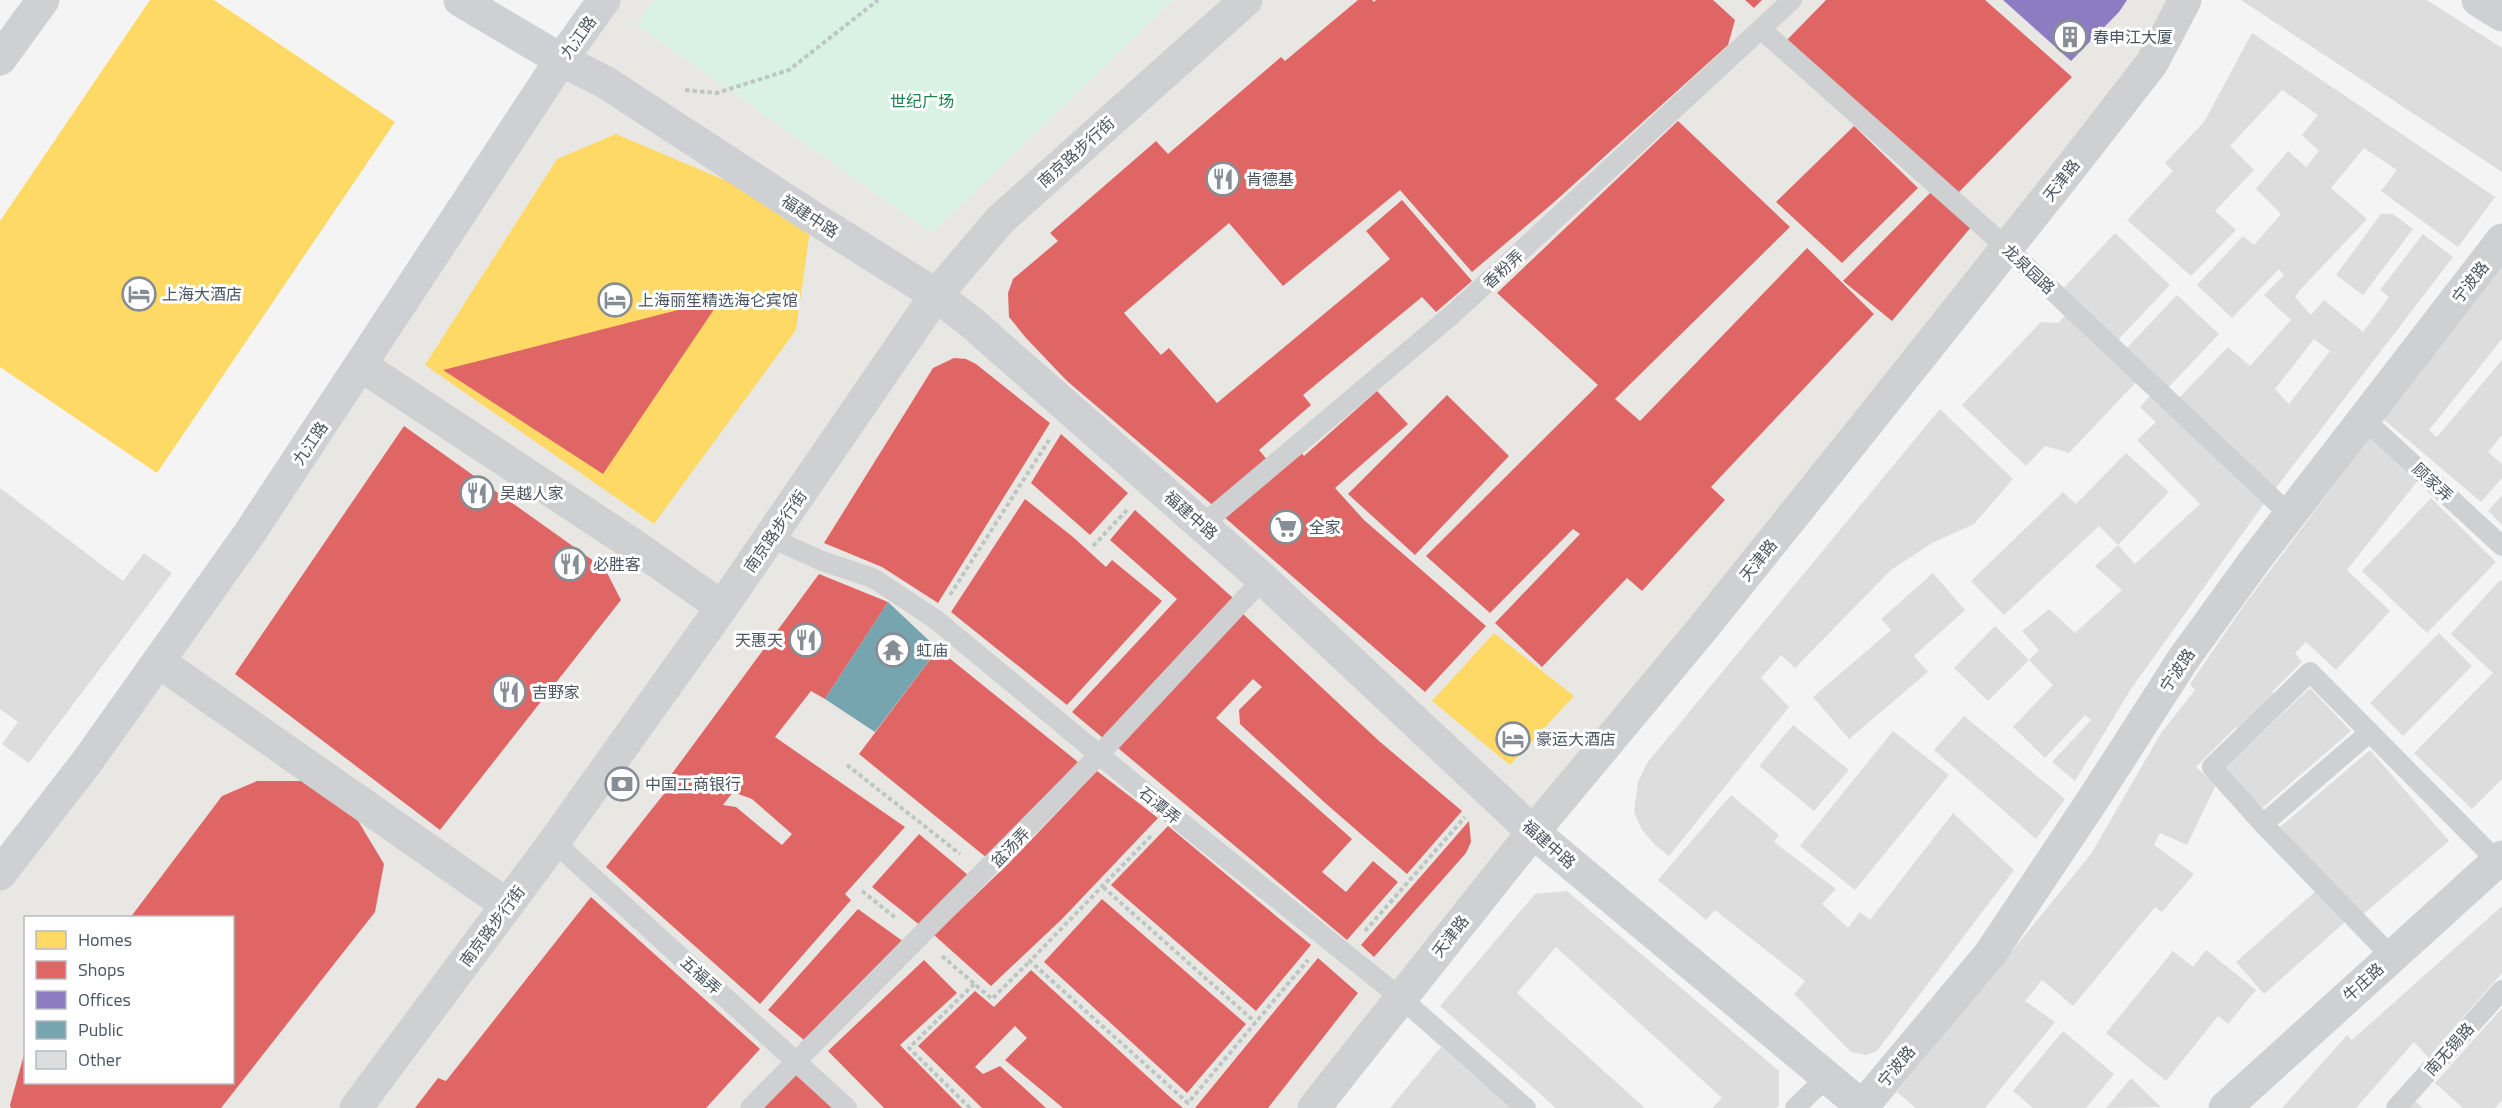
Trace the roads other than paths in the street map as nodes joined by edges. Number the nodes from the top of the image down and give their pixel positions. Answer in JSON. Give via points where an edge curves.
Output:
{"nodes":[{"id":1,"x":43,"y":0,"type":"edge"},
{"id":2,"x":460,"y":0,"type":"edge"},
{"id":3,"x":604,"y":0,"type":"edge"},
{"id":4,"x":1246,"y":0,"type":"edge"},
{"id":5,"x":1792,"y":0,"type":"edge"},
{"id":6,"x":2185,"y":0,"type":"edge"},
{"id":7,"x":2478,"y":0,"type":"edge"},
{"id":8,"x":2502,"y":15,"type":"edge"},
{"id":9,"x":1762,"y":30,"type":"junction"},
{"id":10,"x":0,"y":59,"type":"edge"},
{"id":11,"x":561,"y":60,"type":"junction"},
{"id":12,"x":2502,"y":240,"type":"edge"},
{"id":13,"x":2007,"y":248,"type":"junction"},
{"id":14,"x":936,"y":295,"type":"junction"},
{"id":15,"x":362,"y":366,"type":"junction"},
{"id":16,"x":2364,"y":419,"type":"junction"},
{"id":17,"x":2290,"y":515,"type":"junction"},
{"id":18,"x":1202,"y":525,"type":"junction"},
{"id":19,"x":771,"y":538,"type":"junction"},
{"id":20,"x":2502,"y":546,"type":"edge"},
{"id":21,"x":1263,"y":579,"type":"junction"},
{"id":22,"x":722,"y":607,"type":"junction"},
{"id":23,"x":159,"y":662,"type":"junction"},
{"id":24,"x":2370,"y":732,"type":"junction"},
{"id":25,"x":1099,"y":755,"type":"junction"},
{"id":26,"x":2263,"y":824,"type":"junction"},
{"id":27,"x":1533,"y":832,"type":"junction"},
{"id":28,"x":554,"y":842,"type":"junction"},
{"id":29,"x":2500,"y":861,"type":"edge"},
{"id":30,"x":0,"y":874,"type":"edge"},
{"id":31,"x":507,"y":905,"type":"junction"},
{"id":32,"x":2391,"y":956,"type":"junction"},
{"id":33,"x":2502,"y":990,"type":"edge"},
{"id":34,"x":1401,"y":998,"type":"junction"},
{"id":35,"x":796,"y":1060,"type":"junction"},
{"id":36,"x":1827,"y":1077,"type":"junction"},
{"id":37,"x":1863,"y":1107,"type":"edge"},
{"id":38,"x":356,"y":1108,"type":"edge"},
{"id":39,"x":750,"y":1108,"type":"edge"},
{"id":40,"x":847,"y":1108,"type":"edge"},
{"id":41,"x":1314,"y":1108,"type":"edge"},
{"id":42,"x":1526,"y":1108,"type":"edge"},
{"id":43,"x":1795,"y":1108,"type":"edge"},
{"id":44,"x":2225,"y":1108,"type":"edge"},
{"id":45,"x":2396,"y":1108,"type":"edge"}],
"edges":[{"from":1,"to":10,"type":"street"},
{"from":2,"to":11,"type":"street","name":"福建中路"},
{"from":3,"to":11,"type":"street","name":"九江路"},
{"from":4,"to":14,"type":"street","name":"南京路步行街","via":[[1000,220]]},
{"from":5,"to":9,"type":"lane","name":"香粉弄"},
{"from":6,"to":13,"type":"street","name":"天津路","via":[[2152,63]]},
{"from":7,"to":8,"type":"street"},
{"from":9,"to":13,"type":"lane","name":"龙泉园路"},
{"from":9,"to":18,"type":"lane","name":"香粉弄","via":[[1454,313]]},
{"from":11,"to":14,"type":"street","name":"福建中路","via":[[605,82]]},
{"from":11,"to":15,"type":"street","name":"九江路"},
{"from":12,"to":16,"type":"street","name":"宁波路"},
{"from":13,"to":17,"type":"lane","name":"龙泉园路"},
{"from":13,"to":27,"type":"street","name":"天津路","via":[[1710,619]]},
{"from":14,"to":18,"type":"street","name":"福建中路"},
{"from":14,"to":19,"type":"street","name":"南京路步行街"},
{"from":15,"to":22,"type":"street"},
{"from":15,"to":23,"type":"street","name":"九江路"},
{"from":16,"to":17,"type":"street","name":"宁波路"},
{"from":16,"to":20,"type":"lane","name":"顾家弄"},
{"from":17,"to":37,"type":"street","name":"宁波路","via":[[2184,658],[1989,954]]},
{"from":18,"to":21,"type":"street","name":"福建中路"},
{"from":19,"to":22,"type":"street","name":"南京路步行街"},
{"from":19,"to":25,"type":"lane","name":"石潭弄","via":[[873,578],[935,619]]},
{"from":21,"to":25,"type":"lane","name":"盆汤弄"},
{"from":21,"to":27,"type":"street","name":"福建中路"},
{"from":22,"to":28,"type":"street","name":"南京路步行街"},
{"from":23,"to":30,"type":"street","name":"九江路"},
{"from":23,"to":31,"type":"street"},
{"from":24,"to":26,"type":"lane"},
{"from":24,"to":26,"type":"lane","via":[[2310,672],[2212,767]]},
{"from":24,"to":29,"type":"lane"},
{"from":25,"to":34,"type":"lane","name":"石潭弄"},
{"from":25,"to":35,"type":"lane","name":"盆汤弄"},
{"from":26,"to":32,"type":"lane"},
{"from":27,"to":34,"type":"street","name":"天津路"},
{"from":27,"to":36,"type":"street","name":"福建中路"},
{"from":28,"to":31,"type":"street","name":"南京路步行街"},
{"from":28,"to":35,"type":"lane","name":"五福弄"},
{"from":29,"to":32,"type":"street","name":"牛庄路"},
{"from":31,"to":38,"type":"street","name":"南京路步行街"},
{"from":32,"to":44,"type":"street","name":"牛庄路"},
{"from":33,"to":45,"type":"lane","name":"南无锡路"},
{"from":34,"to":41,"type":"street","name":"天津路"},
{"from":34,"to":42,"type":"lane","name":"石潭弄"},
{"from":35,"to":39,"type":"lane","name":"盆汤弄"},
{"from":35,"to":40,"type":"lane","name":"五福弄"},
{"from":36,"to":37,"type":"street","name":"福建中路"},
{"from":36,"to":43,"type":"lane"}]}
